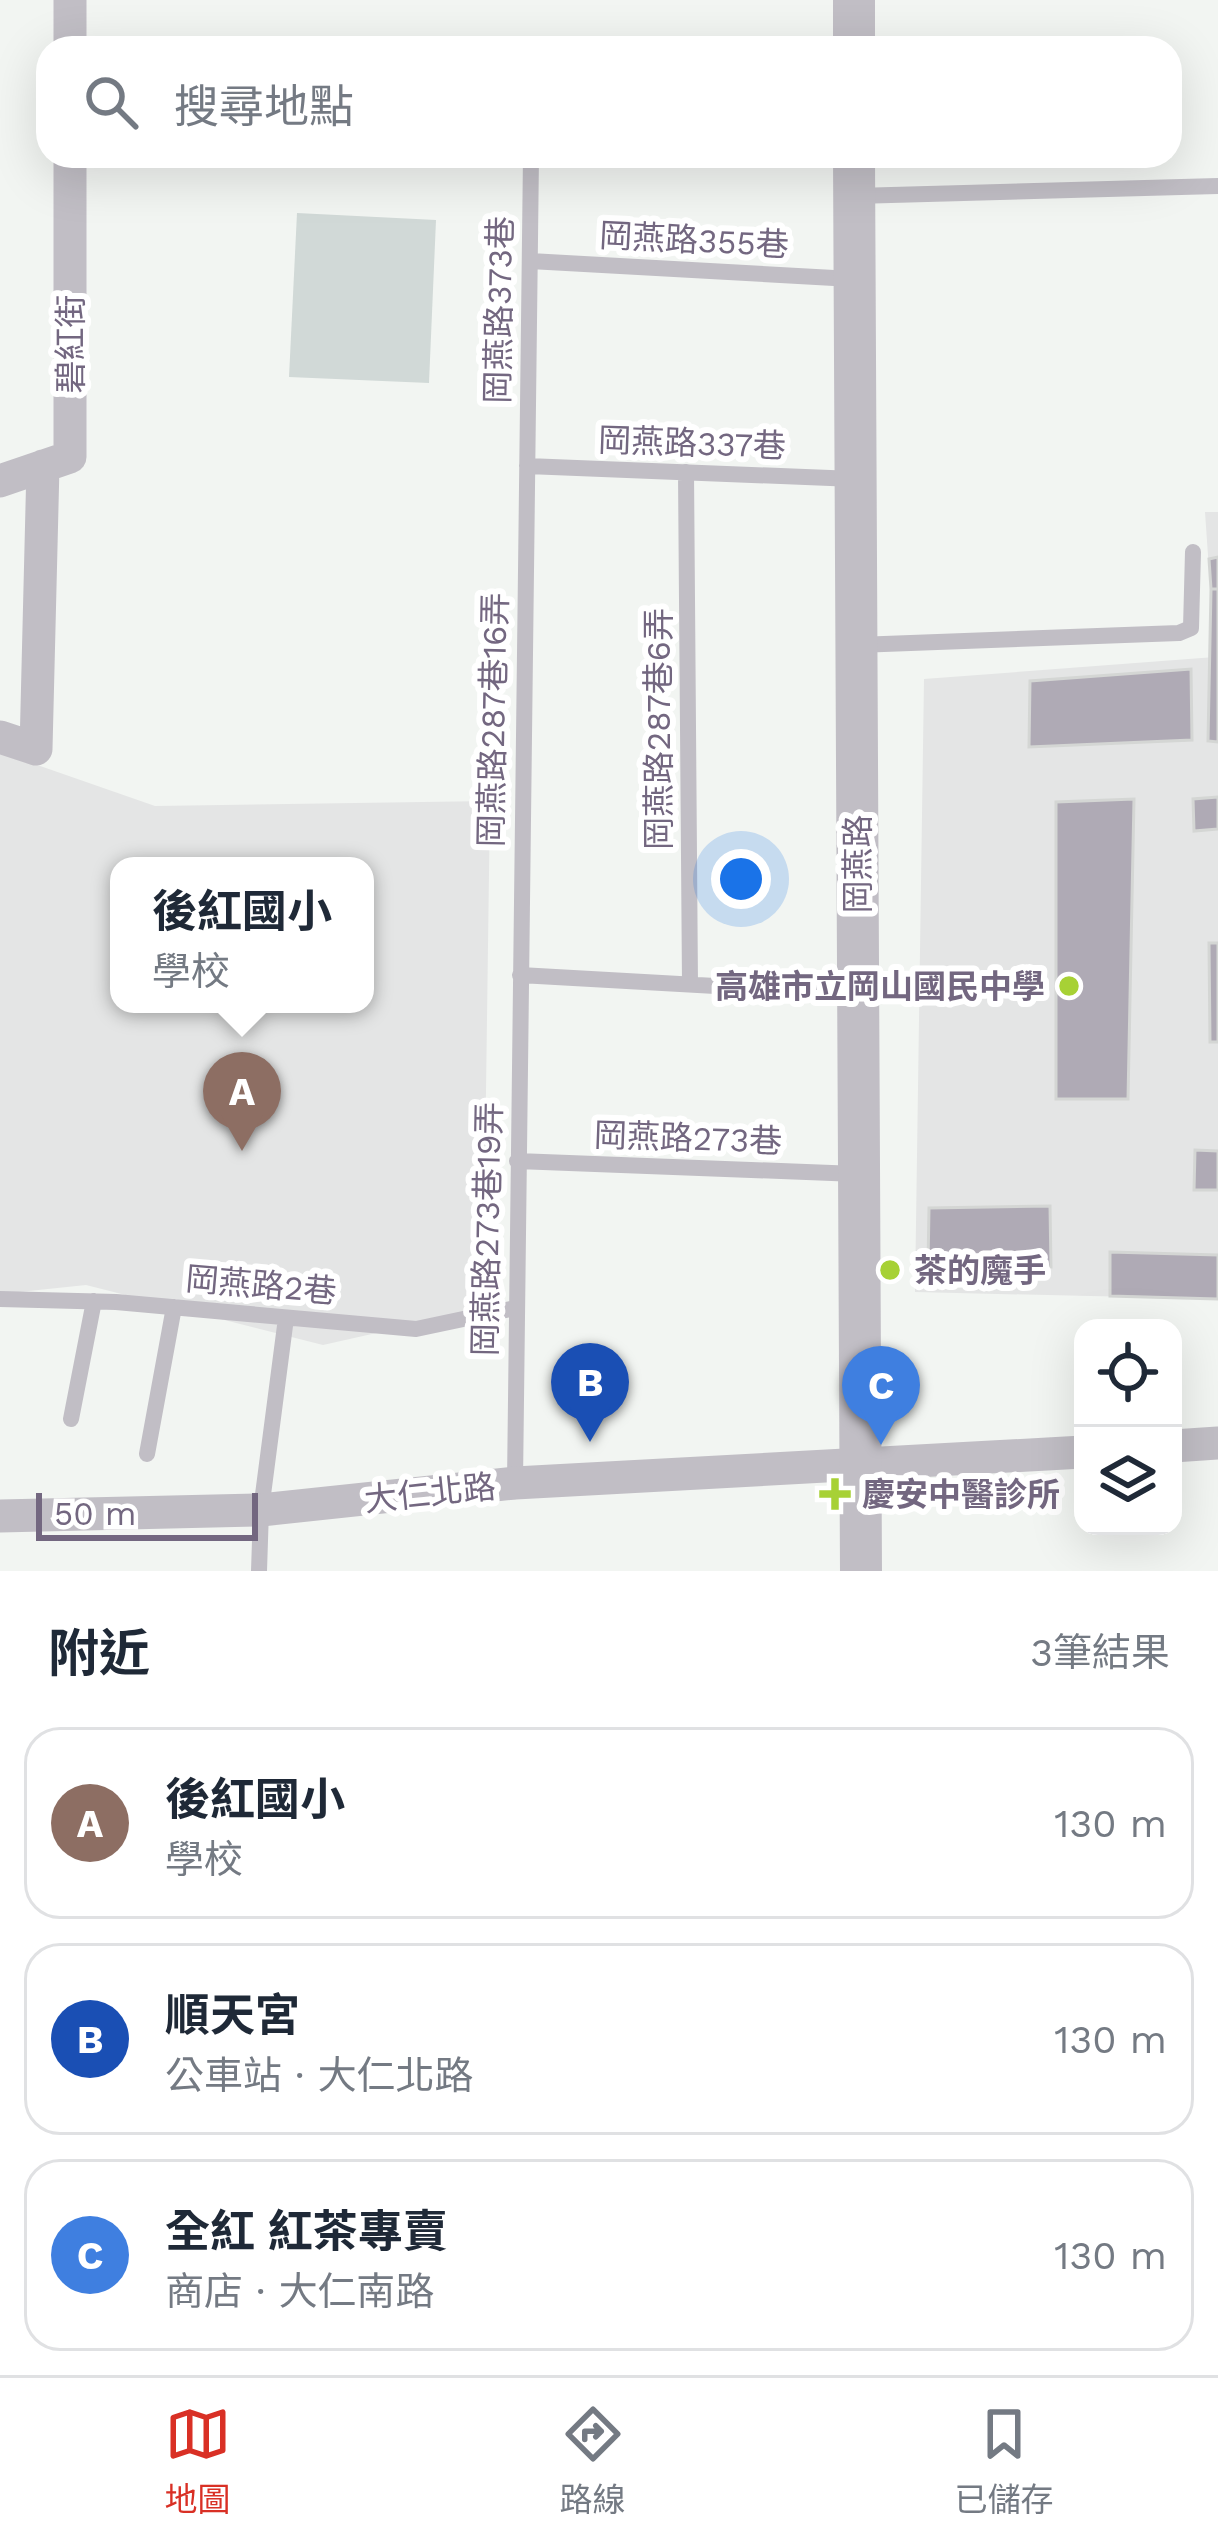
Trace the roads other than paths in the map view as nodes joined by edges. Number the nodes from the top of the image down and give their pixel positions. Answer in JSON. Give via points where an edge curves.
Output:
{"nodes":[{"id":1,"x":70,"y":0,"type":"edge"},
{"id":2,"x":854,"y":0,"type":"edge"},
{"id":3,"x":70,"y":36,"type":"edge"},
{"id":4,"x":854,"y":36,"type":"edge"},
{"id":5,"x":70,"y":168,"type":"edge"},
{"id":6,"x":531,"y":168,"type":"edge"},
{"id":7,"x":855,"y":176,"type":"edge"},
{"id":8,"x":1218,"y":186,"type":"edge"},
{"id":9,"x":530,"y":261,"type":"junction"},
{"id":10,"x":855,"y":279,"type":"junction"},
{"id":11,"x":43,"y":466,"type":"junction"},
{"id":12,"x":526,"y":466,"type":"junction"},
{"id":13,"x":686,"y":472,"type":"junction"},
{"id":14,"x":856,"y":479,"type":"junction"},
{"id":15,"x":0,"y":481,"type":"edge"},
{"id":16,"x":1193,"y":552,"type":"dead end"},
{"id":17,"x":856,"y":645,"type":"junction"},
{"id":18,"x":0,"y":737,"type":"edge"},
{"id":19,"x":520,"y":975,"type":"junction"},
{"id":20,"x":690,"y":984,"type":"junction"},
{"id":21,"x":857,"y":994,"type":"junction"},
{"id":22,"x":517,"y":1161,"type":"junction"},
{"id":23,"x":857,"y":1174,"type":"junction"},
{"id":24,"x":0,"y":1299,"type":"edge"},
{"id":25,"x":94,"y":1300,"type":"junction"},
{"id":26,"x":174,"y":1307,"type":"junction"},
{"id":27,"x":515,"y":1308,"type":"junction"},
{"id":28,"x":286,"y":1318,"type":"junction"},
{"id":29,"x":71,"y":1419,"type":"dead end"},
{"id":30,"x":1218,"y":1443,"type":"edge"},
{"id":31,"x":1182,"y":1446,"type":"edge"},
{"id":32,"x":1074,"y":1453,"type":"edge"},
{"id":33,"x":147,"y":1454,"type":"dead end"},
{"id":34,"x":861,"y":1465,"type":"junction"},
{"id":35,"x":515,"y":1483,"type":"junction"},
{"id":36,"x":261,"y":1510,"type":"junction"},
{"id":37,"x":0,"y":1516,"type":"edge"},
{"id":38,"x":260,"y":1571,"type":"edge"},
{"id":39,"x":861,"y":1571,"type":"edge"}],
"edges":[{"from":1,"to":3,"type":"street"},
{"from":2,"to":4,"type":"street"},
{"from":5,"to":11,"type":"street","name":"碧紅街","via":[[70,457]]},
{"from":6,"to":9,"type":"lane","name":"岡燕路373巷"},
{"from":7,"to":8,"type":"lane"},
{"from":7,"to":10,"type":"street","name":"岡燕路"},
{"from":9,"to":10,"type":"lane","name":"岡燕路355巷"},
{"from":9,"to":12,"type":"lane","name":"岡燕路373巷"},
{"from":10,"to":14,"type":"street","name":"岡燕路"},
{"from":11,"to":15,"type":"street"},
{"from":11,"to":18,"type":"street","via":[[36,749]]},
{"from":12,"to":13,"type":"lane","name":"岡燕路337巷"},
{"from":12,"to":19,"type":"lane","name":"岡燕路287巷16弄"},
{"from":13,"to":14,"type":"lane","name":"岡燕路337巷"},
{"from":13,"to":20,"type":"lane","name":"岡燕路287巷6弄"},
{"from":14,"to":17,"type":"street","name":"岡燕路"},
{"from":16,"to":17,"type":"lane","via":[[1191,628],[1179,633]]},
{"from":17,"to":21,"type":"street","name":"岡燕路"},
{"from":19,"to":20,"type":"lane"},
{"from":19,"to":22,"type":"lane","name":"岡燕路273巷19弄"},
{"from":20,"to":21,"type":"lane"},
{"from":21,"to":23,"type":"street","name":"岡燕路"},
{"from":22,"to":23,"type":"lane","name":"岡燕路273巷"},
{"from":22,"to":27,"type":"lane","name":"岡燕路273巷19弄"},
{"from":23,"to":34,"type":"street","name":"岡燕路"},
{"from":24,"to":25,"type":"lane","name":"岡燕路2巷"},
{"from":25,"to":26,"type":"lane","name":"岡燕路2巷"},
{"from":25,"to":29,"type":"lane"},
{"from":26,"to":28,"type":"lane","name":"岡燕路2巷"},
{"from":26,"to":33,"type":"lane"},
{"from":27,"to":28,"type":"lane","name":"岡燕路2巷","via":[[416,1329]]},
{"from":27,"to":35,"type":"lane","name":"岡燕路273巷19弄"},
{"from":28,"to":36,"type":"lane"},
{"from":30,"to":31,"type":"street"},
{"from":32,"to":34,"type":"street","name":"大仁北路"},
{"from":34,"to":35,"type":"street","name":"大仁北路"},
{"from":34,"to":39,"type":"street","name":"岡燕路"},
{"from":35,"to":36,"type":"street","name":"大仁北路"},
{"from":36,"to":37,"type":"street","name":"大仁北路"},
{"from":36,"to":38,"type":"lane"}]}
